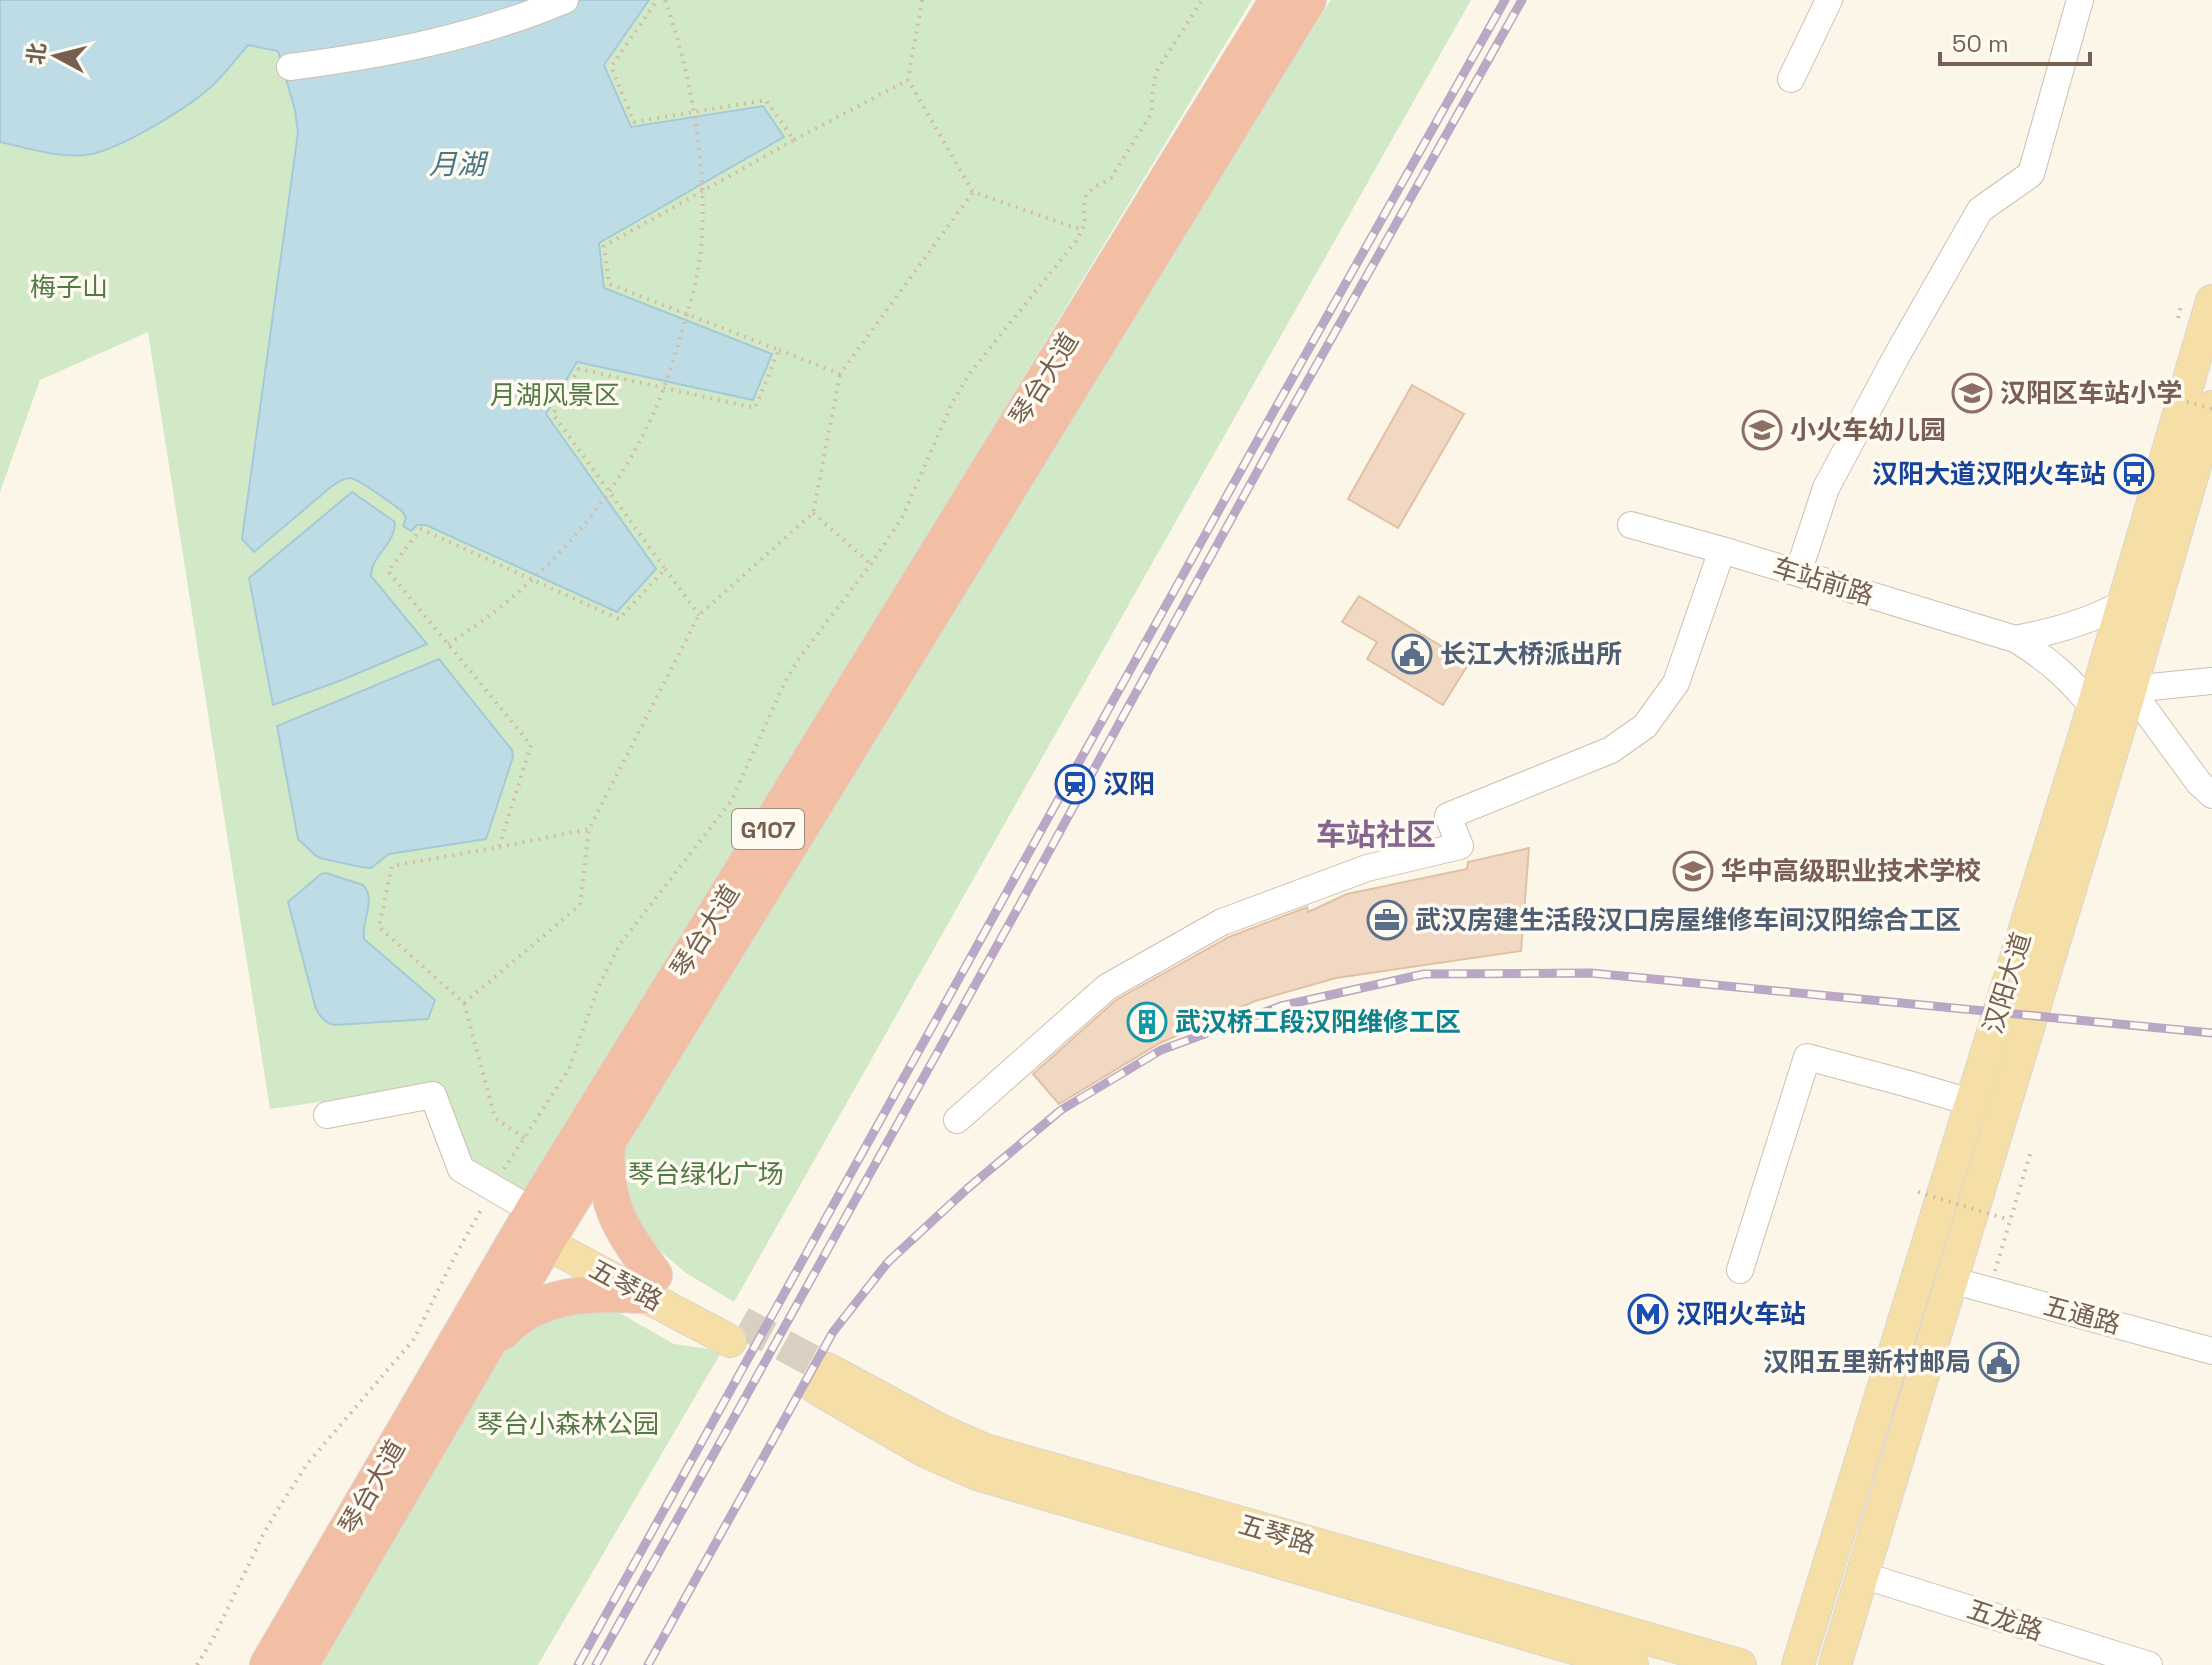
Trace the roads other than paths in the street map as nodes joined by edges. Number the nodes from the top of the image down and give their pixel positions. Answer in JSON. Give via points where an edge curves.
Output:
{"nodes":[{"id":1,"x":565,"y":0,"type":"edge"},
{"id":2,"x":1278,"y":0,"type":"edge"},
{"id":3,"x":1308,"y":0,"type":"edge"},
{"id":4,"x":1829,"y":0,"type":"edge"},
{"id":5,"x":2080,"y":0,"type":"edge"},
{"id":6,"x":290,"y":67,"type":"dead end"},
{"id":7,"x":1791,"y":79,"type":"dead end"},
{"id":8,"x":2212,"y":301,"type":"edge"},
{"id":9,"x":2212,"y":408,"type":"edge"},
{"id":10,"x":1631,"y":525,"type":"dead end"},
{"id":11,"x":1722,"y":550,"type":"junction"},
{"id":12,"x":1798,"y":573,"type":"junction"},
{"id":13,"x":2122,"y":604,"type":"junction"},
{"id":14,"x":2015,"y":639,"type":"junction"},
{"id":15,"x":2212,"y":681,"type":"edge"},
{"id":16,"x":2130,"y":689,"type":"junction"},
{"id":17,"x":2092,"y":706,"type":"junction"},
{"id":18,"x":2212,"y":795,"type":"edge"},
{"id":19,"x":1970,"y":1102,"type":"junction"},
{"id":20,"x":327,"y":1115,"type":"dead end"},
{"id":21,"x":957,"y":1120,"type":"dead end"},
{"id":22,"x":607,"y":1145,"type":"junction"},
{"id":23,"x":540,"y":1227,"type":"junction"},
{"id":24,"x":1740,"y":1270,"type":"dead end"},
{"id":25,"x":1951,"y":1280,"type":"junction"},
{"id":26,"x":649,"y":1285,"type":"junction"},
{"id":27,"x":736,"y":1331,"type":"tunnel mouth"},
{"id":28,"x":2212,"y":1351,"type":"edge"},
{"id":29,"x":482,"y":1354,"type":"junction"},
{"id":30,"x":1862,"y":1575,"type":"junction"},
{"id":31,"x":268,"y":1665,"type":"edge"},
{"id":32,"x":300,"y":1665,"type":"edge"},
{"id":33,"x":1632,"y":1665,"type":"edge"},
{"id":34,"x":1740,"y":1665,"type":"edge"},
{"id":35,"x":1798,"y":1665,"type":"edge"},
{"id":36,"x":1835,"y":1665,"type":"edge"},
{"id":37,"x":2149,"y":1665,"type":"edge"}],
"edges":[{"from":1,"to":6,"type":"street","via":[[436,41],[358,59]]},
{"from":2,"to":23,"type":"highway","name":"琴台大道","number":"G107"},
{"from":3,"to":22,"type":"highway","name":"琴台大道","number":"G107"},
{"from":4,"to":7,"type":"street"},
{"from":5,"to":12,"type":"street","via":[[2031,174],[1980,210],[1826,488]]},
{"from":8,"to":13,"type":"main road","name":"汉阳大道"},
{"from":9,"to":16,"type":"main road","name":"汉阳大道"},
{"from":10,"to":11,"type":"street","name":"车站前路"},
{"from":11,"to":12,"type":"street","name":"车站前路"},
{"from":11,"to":21,"type":"street","via":[[1676,683],[1645,726],[1611,750],[1448,816],[1460,846],[1367,868],[1222,922],[1107,987]]},
{"from":12,"to":14,"type":"street","name":"车站前路"},
{"from":13,"to":14,"type":"street","via":[[2056,631]]},
{"from":13,"to":17,"type":"main road","name":"汉阳大道"},
{"from":14,"to":17,"type":"street","via":[[2046,658]]},
{"from":15,"to":16,"type":"street"},
{"from":16,"to":18,"type":"street"},
{"from":16,"to":25,"type":"main road","name":"汉阳大道"},
{"from":17,"to":19,"type":"main road","name":"汉阳大道"},
{"from":19,"to":24,"type":"street","via":[[1807,1057]]},
{"from":19,"to":35,"type":"main road","name":"汉阳大道"},
{"from":20,"to":23,"type":"street","via":[[433,1095],[461,1169],[493,1187]]},
{"from":22,"to":23,"type":"highway","name":"琴台大道","number":"G107"},
{"from":22,"to":26,"type":"highway","via":[[606,1179],[613,1208]]},
{"from":23,"to":26,"type":"main road","name":"五琴路"},
{"from":23,"to":29,"type":"highway","name":"琴台大道","number":"G107"},
{"from":23,"to":31,"type":"highway","name":"琴台大道","number":"G107"},
{"from":25,"to":28,"type":"street","name":"五通路"},
{"from":25,"to":30,"type":"main road","name":"汉阳大道"},
{"from":26,"to":27,"type":"main road","name":"五琴路"},
{"from":26,"to":29,"type":"highway","via":[[559,1299],[530,1309]]},
{"from":29,"to":32,"type":"highway","name":"琴台大道","number":"G107"},
{"from":30,"to":36,"type":"main road","name":"汉阳大道"},
{"from":30,"to":37,"type":"street","name":"五龙路"},
{"from":33,"to":34,"type":"main road","name":"五琴路","via":[[977,1474],[942,1460],[822,1379],[985,1450]]}]}
